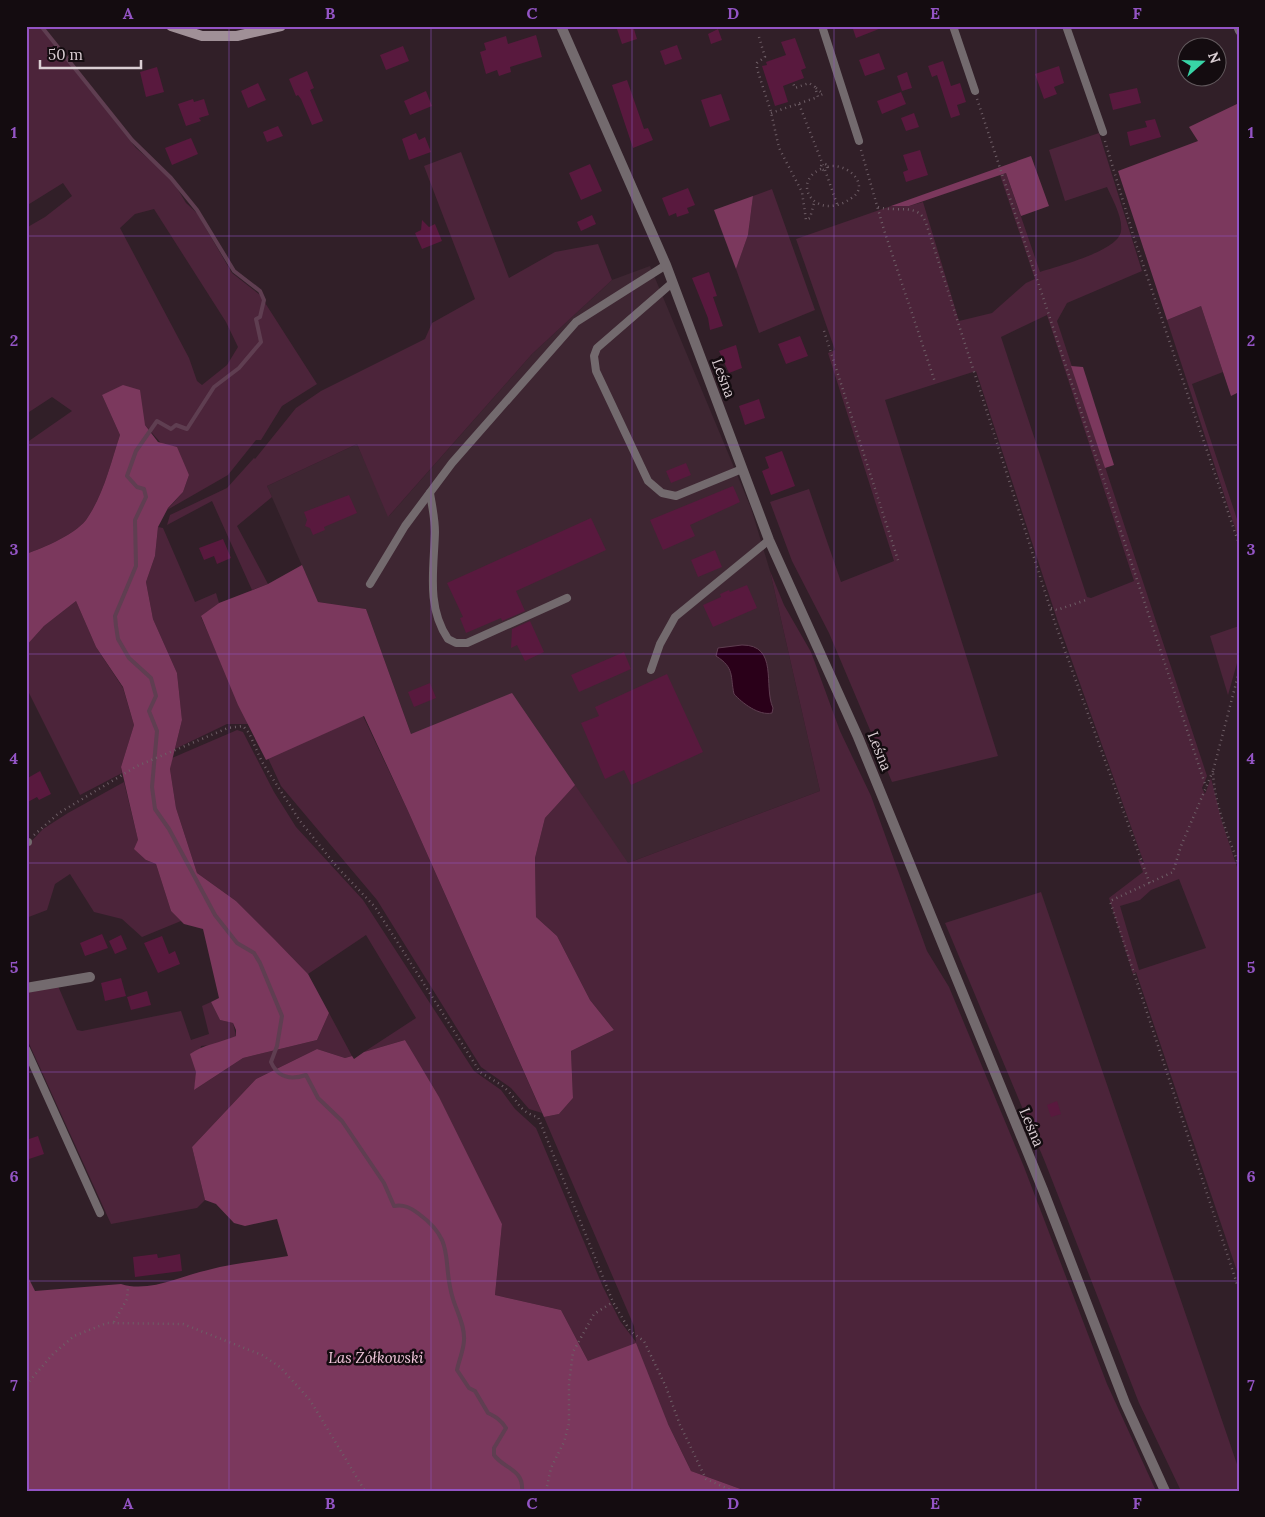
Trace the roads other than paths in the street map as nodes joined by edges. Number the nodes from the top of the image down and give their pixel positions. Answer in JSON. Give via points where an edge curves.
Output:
{"nodes":[{"id":1,"x":171,"y":26,"type":"edge"},
{"id":2,"x":281,"y":26,"type":"edge"},
{"id":3,"x":561,"y":26,"type":"edge"},
{"id":4,"x":822,"y":26,"type":"edge"},
{"id":5,"x":953,"y":26,"type":"edge"},
{"id":6,"x":1066,"y":26,"type":"edge"},
{"id":7,"x":1237,"y":26,"type":"edge"},
{"id":8,"x":1239,"y":31,"type":"edge"},
{"id":9,"x":975,"y":91,"type":"road end"},
{"id":10,"x":1103,"y":132,"type":"road end"},
{"id":11,"x":859,"y":141,"type":"road end"},
{"id":12,"x":666,"y":265,"type":"junction"},
{"id":13,"x":672,"y":283,"type":"junction"},
{"id":14,"x":742,"y":469,"type":"junction"},
{"id":15,"x":430,"y":493,"type":"junction"},
{"id":16,"x":769,"y":540,"type":"junction"},
{"id":17,"x":370,"y":584,"type":"dead end"},
{"id":18,"x":567,"y":598,"type":"dead end"},
{"id":19,"x":651,"y":670,"type":"dead end"},
{"id":20,"x":90,"y":977,"type":"dead end"},
{"id":21,"x":26,"y":988,"type":"edge"},
{"id":22,"x":26,"y":1049,"type":"edge"},
{"id":23,"x":100,"y":1213,"type":"dead end"},
{"id":24,"x":1165,"y":1491,"type":"edge"}],
"edges":[{"from":1,"to":2,"type":"main road","via":[[202,36],[238,36]]},
{"from":3,"to":12,"type":"street","name":"Leśna"},
{"from":4,"to":11,"type":"lane"},
{"from":5,"to":9,"type":"lane"},
{"from":6,"to":10,"type":"lane"},
{"from":7,"to":8,"type":"lane"},
{"from":12,"to":13,"type":"street","name":"Leśna"},
{"from":12,"to":15,"type":"lane","via":[[576,322],[520,383]]},
{"from":13,"to":14,"type":"street","name":"Leśna"},
{"from":13,"to":14,"type":"lane","via":[[598,348],[594,356],[596,371],[640,467],[648,481],[662,493],[668,496],[682,494]]},
{"from":14,"to":16,"type":"street","name":"Leśna"},
{"from":15,"to":17,"type":"lane","via":[[405,526]]},
{"from":15,"to":18,"type":"lane","via":[[435,530],[433,597],[448,639],[467,643]]},
{"from":16,"to":19,"type":"lane","via":[[675,617],[660,644]]},
{"from":16,"to":24,"type":"street","name":"Leśna","via":[[858,737],[1125,1403]]},
{"from":20,"to":21,"type":"street"},
{"from":22,"to":23,"type":"lane"}]}
